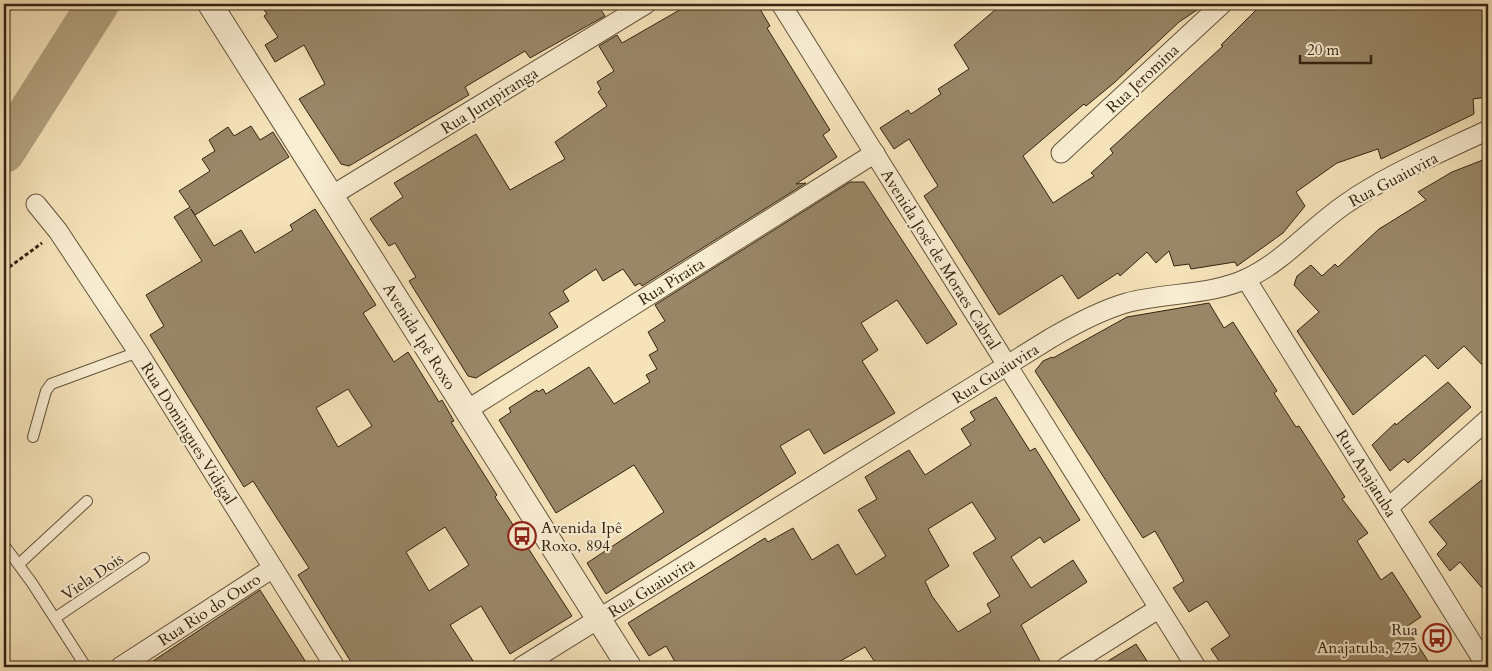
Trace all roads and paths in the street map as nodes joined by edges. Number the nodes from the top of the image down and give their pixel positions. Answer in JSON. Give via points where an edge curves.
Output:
{"nodes":[{"id":1,"x":210,"y":4,"type":"edge"},
{"id":2,"x":646,"y":4,"type":"edge"},
{"id":3,"x":781,"y":4,"type":"edge"},
{"id":4,"x":1222,"y":4,"type":"edge"},
{"id":5,"x":1488,"y":130,"type":"edge"},
{"id":6,"x":875,"y":153,"type":"junction"},
{"id":7,"x":1061,"y":153,"type":"dead end"},
{"id":8,"x":331,"y":196,"type":"junction"},
{"id":9,"x":36,"y":204,"type":"dead end"},
{"id":10,"x":58,"y":231,"type":"junction"},
{"id":11,"x":4,"y":271,"type":"edge"},
{"id":12,"x":1246,"y":279,"type":"junction"},
{"id":13,"x":138,"y":352,"type":"junction"},
{"id":14,"x":1007,"y":365,"type":"junction"},
{"id":15,"x":467,"y":410,"type":"junction"},
{"id":16,"x":1488,"y":419,"type":"edge"},
{"id":17,"x":33,"y":437,"type":"dead end"},
{"id":18,"x":88,"y":501,"type":"dead end"},
{"id":19,"x":1388,"y":508,"type":"junction"},
{"id":20,"x":4,"y":544,"type":"edge"},
{"id":21,"x":144,"y":558,"type":"dead end"},
{"id":22,"x":19,"y":564,"type":"junction"},
{"id":23,"x":273,"y":568,"type":"junction"},
{"id":24,"x":1158,"y":609,"type":"junction"},
{"id":25,"x":55,"y":618,"type":"junction"},
{"id":26,"x":598,"y":620,"type":"junction"},
{"id":27,"x":86,"y":667,"type":"edge"},
{"id":28,"x":120,"y":667,"type":"edge"},
{"id":29,"x":335,"y":667,"type":"edge"},
{"id":30,"x":521,"y":667,"type":"edge"},
{"id":31,"x":629,"y":667,"type":"edge"},
{"id":32,"x":1066,"y":667,"type":"edge"},
{"id":33,"x":1196,"y":667,"type":"edge"},
{"id":34,"x":1487,"y":667,"type":"edge"}],
"edges":[{"from":1,"to":8,"type":"street","name":"Avenida Ipê Roxo"},
{"from":2,"to":8,"type":"street","name":"Rua Jurupiranga"},
{"from":3,"to":6,"type":"street","name":"Avenida José de Moraes Cabral"},
{"from":4,"to":7,"type":"street","name":"Rua Jeromina"},
{"from":5,"to":12,"type":"street","name":"Rua Guaiuvira","via":[[1378,184],[1344,205],[1267,268]]},
{"from":6,"to":14,"type":"street","name":"Avenida José de Moraes Cabral"},
{"from":6,"to":15,"type":"street","name":"Rua Piraita"},
{"from":8,"to":15,"type":"street","name":"Avenida Ipê Roxo"},
{"from":9,"to":10,"type":"street","name":"Rua Domingues Vidigal"},
{"from":10,"to":11,"type":"path"},
{"from":10,"to":13,"type":"street","name":"Rua Domingues Vidigal"},
{"from":12,"to":14,"type":"street","name":"Rua Guaiuvira","via":[[1211,289],[1128,303],[1090,317]]},
{"from":12,"to":19,"type":"street","name":"Rua Anajatuba"},
{"from":13,"to":17,"type":"lane","via":[[51,384]]},
{"from":13,"to":23,"type":"street","name":"Rua Domingues Vidigal"},
{"from":14,"to":24,"type":"street","name":"Avenida José de Moraes Cabral"},
{"from":14,"to":26,"type":"street","name":"Rua Guaiuvira"},
{"from":15,"to":26,"type":"street","name":"Avenida Ipê Roxo"},
{"from":16,"to":19,"type":"street"},
{"from":18,"to":22,"type":"lane"},
{"from":19,"to":34,"type":"street","name":"Rua Anajatuba"},
{"from":20,"to":22,"type":"lane"},
{"from":21,"to":25,"type":"lane","name":"Viela Dois"},
{"from":22,"to":25,"type":"lane"},
{"from":23,"to":28,"type":"street","name":"Rua Rio do Ouro"},
{"from":23,"to":29,"type":"street","name":"Rua Domingues Vidigal"},
{"from":24,"to":32,"type":"street"},
{"from":24,"to":33,"type":"street","name":"Avenida José de Moraes Cabral"},
{"from":25,"to":27,"type":"lane"},
{"from":26,"to":30,"type":"street","name":"Rua Guaiuvira"},
{"from":26,"to":31,"type":"street","name":"Avenida Ipê Roxo"}]}
